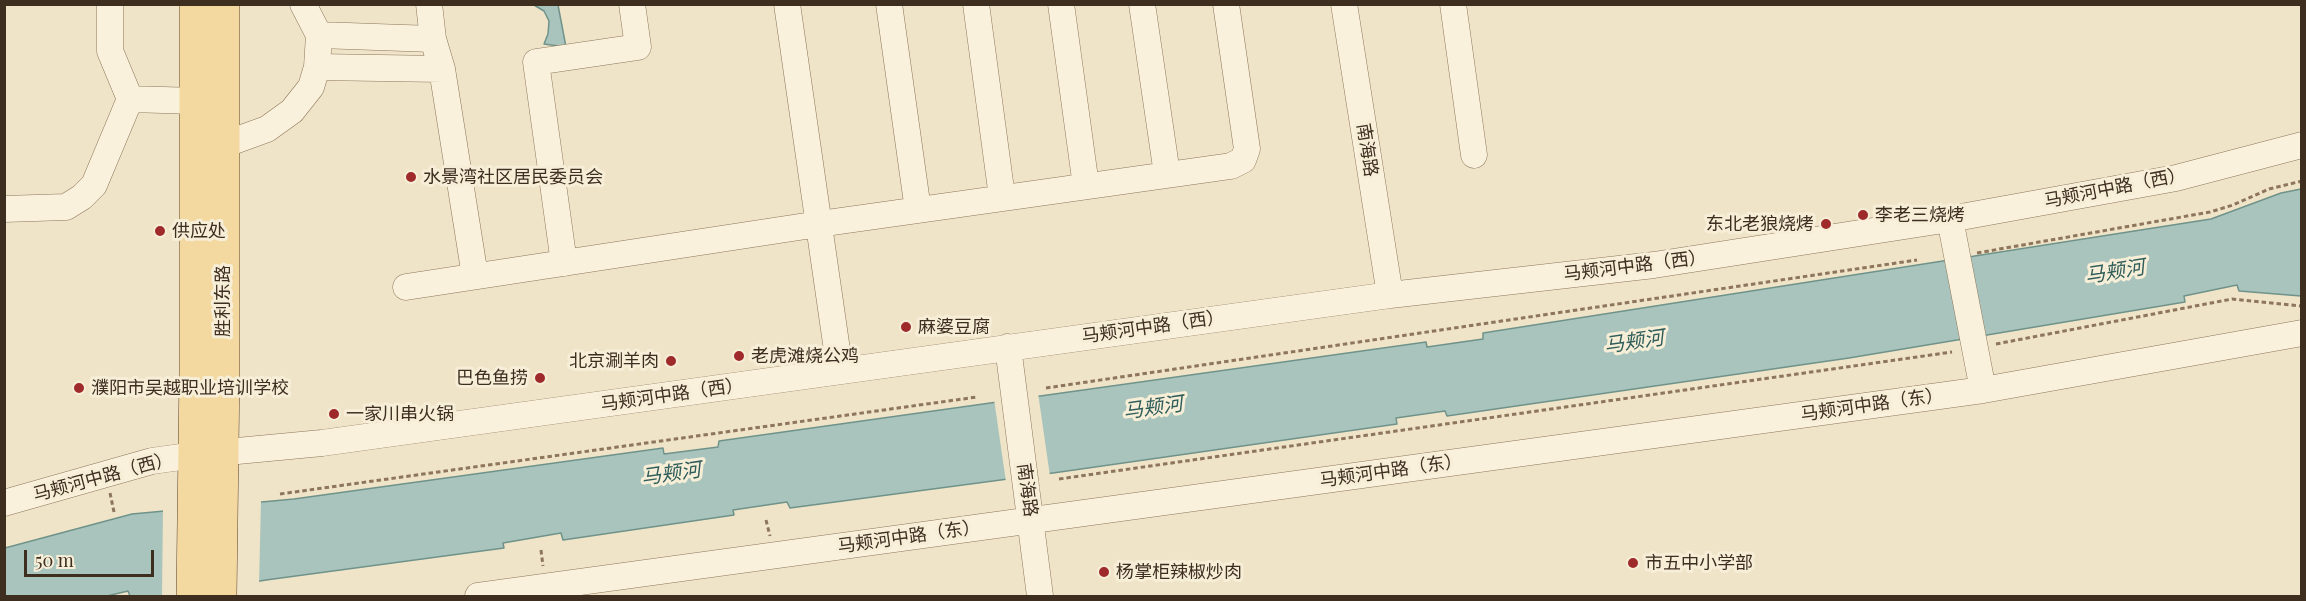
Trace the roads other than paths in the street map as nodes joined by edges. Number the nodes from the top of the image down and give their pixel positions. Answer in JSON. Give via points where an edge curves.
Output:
{"nodes":[{"id":1,"x":110,"y":4,"type":"edge"},
{"id":2,"x":196,"y":4,"type":"edge"},
{"id":3,"x":223,"y":4,"type":"edge"},
{"id":4,"x":303,"y":4,"type":"edge"},
{"id":5,"x":429,"y":4,"type":"edge"},
{"id":6,"x":632,"y":4,"type":"edge"},
{"id":7,"x":787,"y":4,"type":"edge"},
{"id":8,"x":889,"y":4,"type":"edge"},
{"id":9,"x":976,"y":4,"type":"edge"},
{"id":10,"x":1061,"y":4,"type":"edge"},
{"id":11,"x":1142,"y":4,"type":"edge"},
{"id":12,"x":1226,"y":4,"type":"edge"},
{"id":13,"x":1344,"y":4,"type":"edge"},
{"id":14,"x":1453,"y":4,"type":"edge"},
{"id":15,"x":319,"y":35,"type":"junction"},
{"id":16,"x":433,"y":39,"type":"junction"},
{"id":17,"x":317,"y":67,"type":"junction"},
{"id":18,"x":442,"y":69,"type":"junction"},
{"id":19,"x":130,"y":99,"type":"junction"},
{"id":20,"x":196,"y":101,"type":"junction"},
{"id":21,"x":223,"y":145,"type":"junction"},
{"id":22,"x":2301,"y":145,"type":"edge"},
{"id":23,"x":1474,"y":155,"type":"dead end"},
{"id":24,"x":1167,"y":174,"type":"junction"},
{"id":25,"x":1086,"y":186,"type":"junction"},
{"id":26,"x":1002,"y":197,"type":"junction"},
{"id":27,"x":4,"y":209,"type":"edge"},
{"id":28,"x":918,"y":210,"type":"junction"},
{"id":29,"x":1950,"y":219,"type":"junction"},
{"id":30,"x":819,"y":224,"type":"junction"},
{"id":31,"x":564,"y":262,"type":"junction"},
{"id":32,"x":475,"y":276,"type":"junction"},
{"id":33,"x":406,"y":287,"type":"dead end"},
{"id":34,"x":1390,"y":295,"type":"junction"},
{"id":35,"x":2301,"y":333,"type":"edge"},
{"id":36,"x":1008,"y":347,"type":"junction"},
{"id":37,"x":840,"y":372,"type":"junction"},
{"id":38,"x":1983,"y":390,"type":"junction"},
{"id":39,"x":208,"y":462,"type":"junction"},
{"id":40,"x":4,"y":503,"type":"edge"},
{"id":41,"x":1032,"y":519,"type":"junction"},
{"id":42,"x":211,"y":594,"type":"edge"},
{"id":43,"x":478,"y":597,"type":"edge"},
{"id":44,"x":1040,"y":597,"type":"edge"}],
"edges":[{"from":1,"to":19,"type":"street","via":[[110,51]]},
{"from":2,"to":20,"type":"main road","name":"胜利东路"},
{"from":3,"to":21,"type":"main road","name":"胜利东路"},
{"from":4,"to":15,"type":"street"},
{"from":5,"to":16,"type":"street"},
{"from":6,"to":31,"type":"street","via":[[638,47],[536,62]]},
{"from":7,"to":30,"type":"street"},
{"from":8,"to":28,"type":"street"},
{"from":9,"to":26,"type":"street"},
{"from":10,"to":25,"type":"street"},
{"from":11,"to":24,"type":"street"},
{"from":12,"to":24,"type":"street","via":[[1247,149],[1243,159],[1231,165]]},
{"from":13,"to":34,"type":"street","name":"南海路"},
{"from":14,"to":23,"type":"street"},
{"from":15,"to":16,"type":"street"},
{"from":15,"to":17,"type":"street"},
{"from":16,"to":18,"type":"street"},
{"from":17,"to":18,"type":"street"},
{"from":17,"to":21,"type":"street","via":[[311,87],[292,111],[267,129]]},
{"from":18,"to":32,"type":"street"},
{"from":19,"to":20,"type":"street"},
{"from":19,"to":27,"type":"street","via":[[94,185],[82,197],[66,207]]},
{"from":20,"to":39,"type":"main road","name":"胜利东路"},
{"from":21,"to":39,"type":"main road","name":"胜利东路"},
{"from":22,"to":29,"type":"street","name":"马颊河中路（西）","via":[[2176,178]]},
{"from":24,"to":25,"type":"street"},
{"from":25,"to":26,"type":"street"},
{"from":26,"to":28,"type":"street"},
{"from":28,"to":30,"type":"street"},
{"from":29,"to":34,"type":"street","name":"马颊河中路（西）","via":[[1654,265]]},
{"from":29,"to":38,"type":"street"},
{"from":30,"to":31,"type":"street"},
{"from":30,"to":37,"type":"street"},
{"from":31,"to":32,"type":"street"},
{"from":32,"to":33,"type":"street"},
{"from":34,"to":36,"type":"street","name":"马颊河中路（西）"},
{"from":35,"to":38,"type":"street","name":"马颊河中路（东）"},
{"from":36,"to":37,"type":"street","name":"马颊河中路（西）"},
{"from":36,"to":41,"type":"street","name":"南海路"},
{"from":37,"to":39,"type":"street","name":"马颊河中路（西）"},
{"from":38,"to":41,"type":"street","name":"马颊河中路（东）"},
{"from":39,"to":40,"type":"street","name":"马颊河中路（西）","via":[[152,461]]},
{"from":39,"to":42,"type":"main road","name":"胜利东路"},
{"from":41,"to":43,"type":"street","name":"马颊河中路（东）"},
{"from":41,"to":44,"type":"street","name":"南海路"}]}
